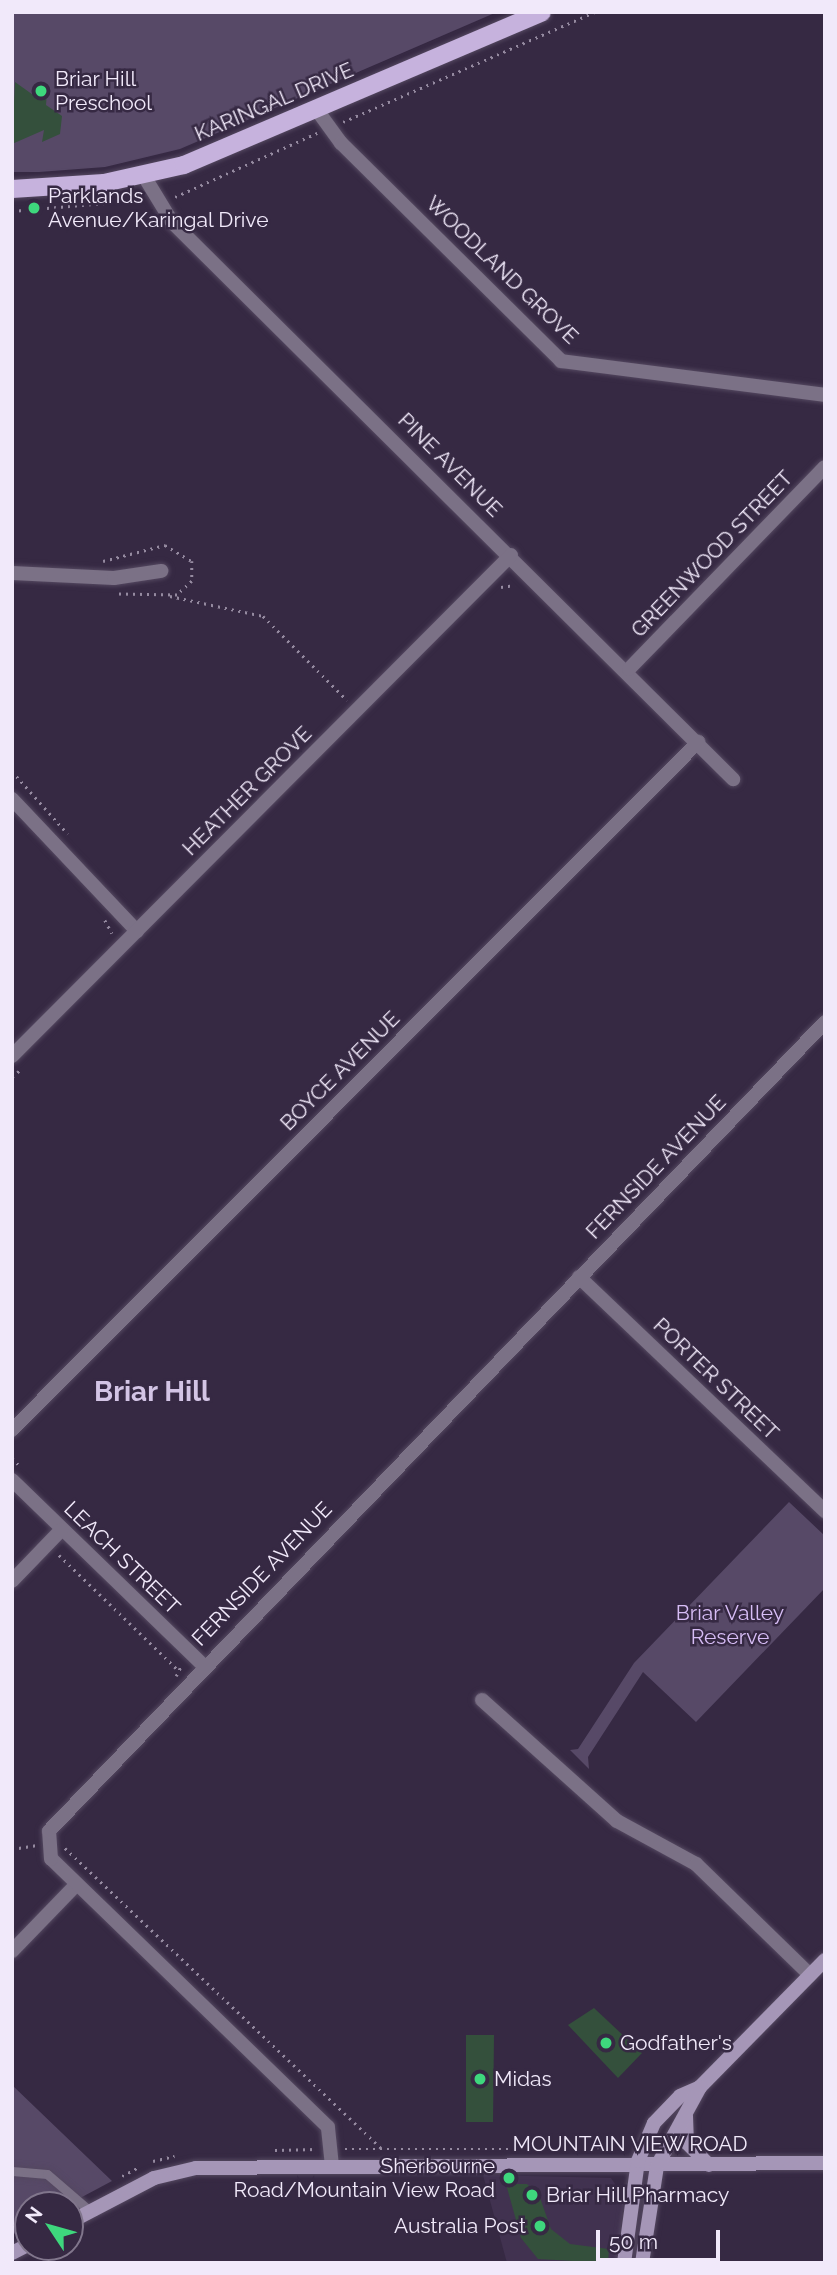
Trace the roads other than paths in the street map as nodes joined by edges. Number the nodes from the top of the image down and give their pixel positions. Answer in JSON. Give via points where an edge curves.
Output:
{"nodes":[{"id":1,"x":541,"y":12,"type":"edge"},
{"id":2,"x":317,"y":110,"type":"junction"},
{"id":3,"x":144,"y":176,"type":"junction"},
{"id":4,"x":12,"y":189,"type":"edge"},
{"id":5,"x":825,"y":395,"type":"edge"},
{"id":6,"x":825,"y":467,"type":"edge"},
{"id":7,"x":511,"y":555,"type":"junction"},
{"id":8,"x":161,"y":571,"type":"dead end"},
{"id":9,"x":12,"y":573,"type":"edge"},
{"id":10,"x":629,"y":670,"type":"junction"},
{"id":11,"x":698,"y":741,"type":"junction"},
{"id":12,"x":733,"y":779,"type":"dead end"},
{"id":13,"x":12,"y":799,"type":"edge"},
{"id":14,"x":137,"y":931,"type":"junction"},
{"id":15,"x":821,"y":1033,"type":"edge"},
{"id":16,"x":12,"y":1056,"type":"edge"},
{"id":17,"x":579,"y":1277,"type":"junction"},
{"id":18,"x":12,"y":1430,"type":"edge"},
{"id":19,"x":12,"y":1480,"type":"edge"},
{"id":20,"x":825,"y":1511,"type":"edge"},
{"id":21,"x":56,"y":1535,"type":"junction"},
{"id":22,"x":12,"y":1581,"type":"edge"},
{"id":23,"x":204,"y":1666,"type":"junction"},
{"id":24,"x":482,"y":1700,"type":"dead end"},
{"id":25,"x":77,"y":1884,"type":"junction"},
{"id":26,"x":12,"y":1951,"type":"edge"},
{"id":27,"x":825,"y":1960,"type":"edge"},
{"id":28,"x":810,"y":1975,"type":"junction"},
{"id":29,"x":700,"y":2087,"type":"junction"},
{"id":30,"x":687,"y":2114,"type":"junction"},
{"id":31,"x":825,"y":2163,"type":"edge"},
{"id":32,"x":638,"y":2164,"type":"junction"},
{"id":33,"x":657,"y":2164,"type":"junction"},
{"id":34,"x":709,"y":2165,"type":"junction"},
{"id":35,"x":332,"y":2166,"type":"junction"},
{"id":36,"x":12,"y":2171,"type":"edge"},
{"id":37,"x":90,"y":2211,"type":"junction"},
{"id":38,"x":84,"y":2214,"type":"edge"},
{"id":39,"x":624,"y":2263,"type":"edge"},
{"id":40,"x":642,"y":2263,"type":"edge"}],
"edges":[{"from":1,"to":2,"type":"main road","name":"KARINGAL DRIVE"},
{"from":2,"to":3,"type":"main road","name":"KARINGAL DRIVE"},
{"from":2,"to":5,"type":"street","name":"WOODLAND GROVE","via":[[341,144],[562,361]]},
{"from":3,"to":4,"type":"main road","name":"KARINGAL DRIVE"},
{"from":3,"to":7,"type":"street","name":"PINE AVENUE","via":[[172,222]]},
{"from":6,"to":10,"type":"street","name":"GREENWOOD STREET"},
{"from":7,"to":10,"type":"street","name":"PINE AVENUE"},
{"from":7,"to":14,"type":"street","name":"HEATHER GROVE"},
{"from":8,"to":9,"type":"street","via":[[114,578]]},
{"from":10,"to":11,"type":"street","name":"PINE AVENUE"},
{"from":11,"to":12,"type":"street","name":"PINE AVENUE"},
{"from":11,"to":18,"type":"street","name":"BOYCE AVENUE"},
{"from":13,"to":14,"type":"street"},
{"from":14,"to":16,"type":"street","name":"HEATHER GROVE"},
{"from":15,"to":17,"type":"street","name":"FERNSIDE AVENUE"},
{"from":17,"to":20,"type":"street","name":"PORTER STREET"},
{"from":17,"to":23,"type":"street","name":"FERNSIDE AVENUE"},
{"from":19,"to":21,"type":"street","name":"LEACH STREET"},
{"from":21,"to":22,"type":"street"},
{"from":21,"to":23,"type":"street","name":"LEACH STREET"},
{"from":23,"to":25,"type":"street","name":"FERNSIDE AVENUE","via":[[56,1819],[39,1843]]},
{"from":24,"to":28,"type":"street","via":[[617,1821],[696,1864]]},
{"from":25,"to":26,"type":"street"},
{"from":25,"to":35,"type":"street","via":[[328,2127]]},
{"from":27,"to":28,"type":"street"},
{"from":28,"to":29,"type":"street"},
{"from":29,"to":30,"type":"street"},
{"from":29,"to":32,"type":"street","via":[[680,2096],[654,2123]]},
{"from":30,"to":33,"type":"street"},
{"from":30,"to":34,"type":"street","via":[[687,2143]]},
{"from":31,"to":34,"type":"street","name":"MOUNTAIN VIEW ROAD"},
{"from":32,"to":33,"type":"street","name":"MOUNTAIN VIEW ROAD"},
{"from":32,"to":35,"type":"street","name":"MOUNTAIN VIEW ROAD"},
{"from":32,"to":39,"type":"street"},
{"from":33,"to":34,"type":"street","name":"MOUNTAIN VIEW ROAD"},
{"from":33,"to":40,"type":"street"},
{"from":35,"to":37,"type":"street","name":"MOUNTAIN VIEW ROAD","via":[[181,2169]]},
{"from":36,"to":37,"type":"lane","via":[[47,2174]]},
{"from":37,"to":38,"type":"street","name":"MOUNTAIN VIEW ROAD"}]}
